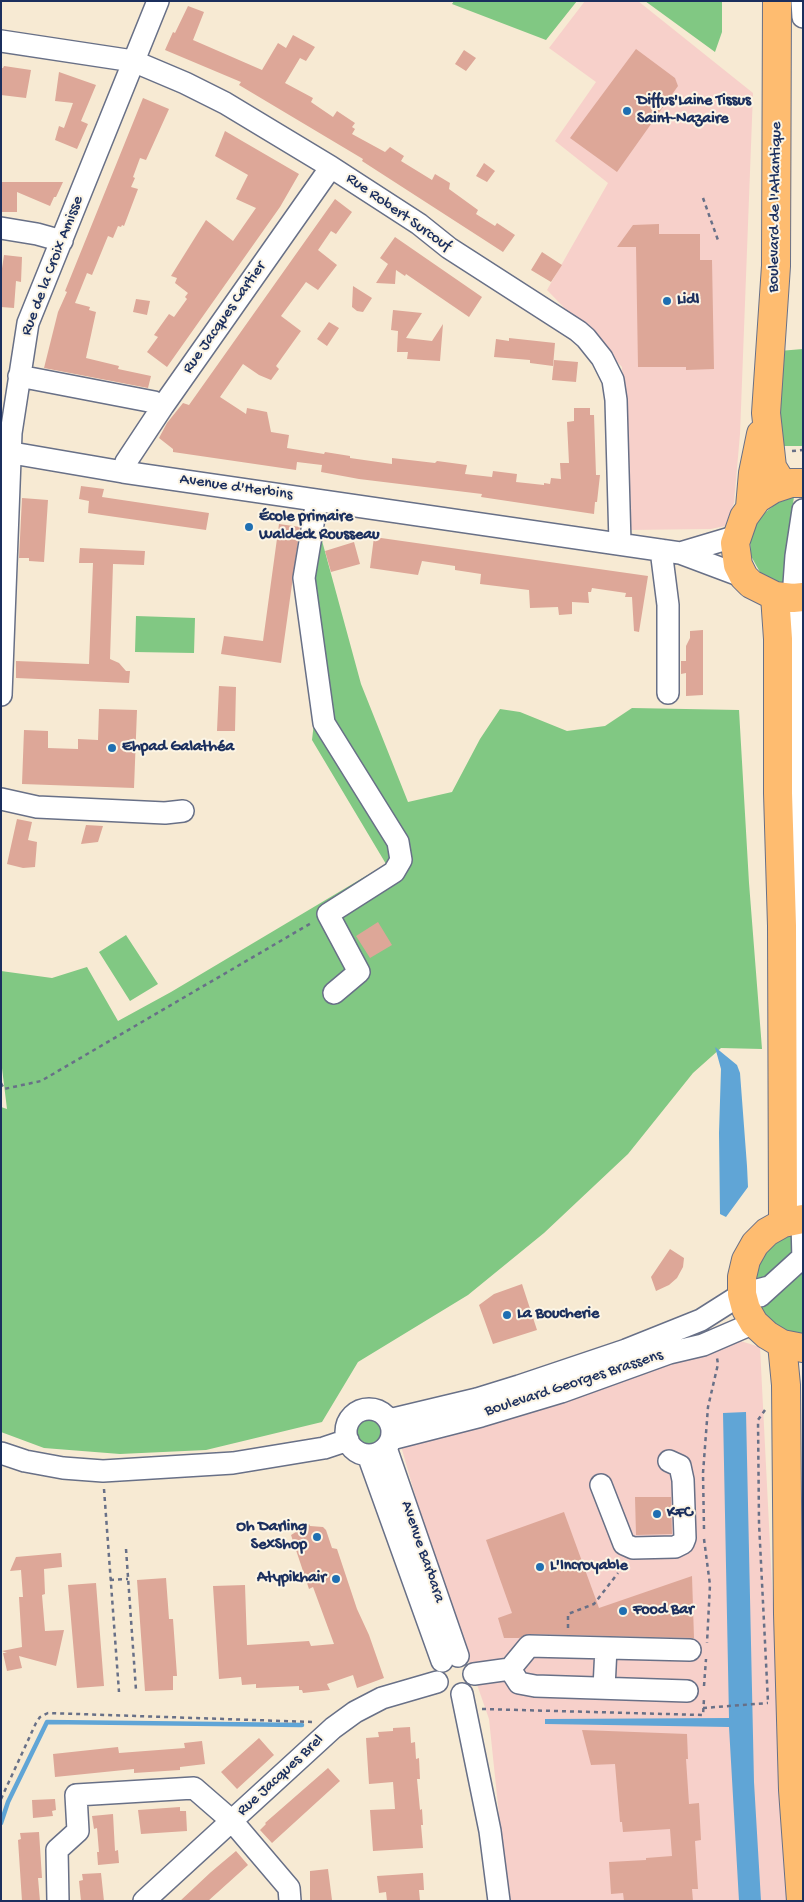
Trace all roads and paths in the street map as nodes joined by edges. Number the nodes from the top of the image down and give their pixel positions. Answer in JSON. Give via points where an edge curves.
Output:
{"nodes":[{"id":1,"x":158,"y":1,"type":"edge"},
{"id":2,"x":777,"y":1,"type":"edge"},
{"id":3,"x":802,"y":1,"type":"edge"},
{"id":4,"x":803,"y":16,"type":"edge"},
{"id":5,"x":1,"y":40,"type":"edge"},
{"id":6,"x":133,"y":61,"type":"junction"},
{"id":7,"x":331,"y":167,"type":"junction"},
{"id":8,"x":703,"y":198,"type":"dead end"},
{"id":9,"x":1,"y":228,"type":"edge"},
{"id":10,"x":62,"y":241,"type":"junction"},
{"id":11,"x":719,"y":243,"type":"dead end"},
{"id":12,"x":19,"y":376,"type":"junction"},
{"id":13,"x":163,"y":406,"type":"junction"},
{"id":14,"x":766,"y":413,"type":"junction"},
{"id":15,"x":6,"y":452,"type":"edge"},
{"id":16,"x":123,"y":472,"type":"junction"},
{"id":17,"x":793,"y":484,"type":"edge"},
{"id":18,"x":317,"y":500,"type":"junction"},
{"id":19,"x":750,"y":508,"type":"junction"},
{"id":20,"x":803,"y":510,"type":"edge"},
{"id":21,"x":736,"y":536,"type":"junction"},
{"id":22,"x":620,"y":543,"type":"junction"},
{"id":23,"x":670,"y":551,"type":"junction"},
{"id":24,"x":744,"y":577,"type":"junction"},
{"id":25,"x":790,"y":597,"type":"edge"},
{"id":26,"x":668,"y":693,"type":"dead end"},
{"id":27,"x":1,"y":695,"type":"edge"},
{"id":28,"x":1,"y":799,"type":"edge"},
{"id":29,"x":183,"y":811,"type":"dead end"},
{"id":30,"x":328,"y":914,"type":"junction"},
{"id":31,"x":334,"y":993,"type":"dead end"},
{"id":32,"x":1,"y":1083,"type":"edge"},
{"id":33,"x":3,"y":1089,"type":"edge"},
{"id":34,"x":796,"y":1221,"type":"edge"},
{"id":35,"x":803,"y":1256,"type":"edge"},
{"id":36,"x":803,"y":1260,"type":"edge"},
{"id":37,"x":748,"y":1309,"type":"junction"},
{"id":38,"x":792,"y":1346,"type":"edge"},
{"id":39,"x":716,"y":1355,"type":"dead end"},
{"id":40,"x":348,"y":1440,"type":"junction"},
{"id":41,"x":383,"y":1440,"type":"junction"},
{"id":42,"x":1,"y":1453,"type":"edge"},
{"id":43,"x":669,"y":1460,"type":"dead end"},
{"id":44,"x":103,"y":1471,"type":"junction"},
{"id":45,"x":601,"y":1485,"type":"dead end"},
{"id":46,"x":126,"y":1549,"type":"dead end"},
{"id":47,"x":618,"y":1574,"type":"dead end"},
{"id":48,"x":128,"y":1579,"type":"junction"},
{"id":49,"x":110,"y":1580,"type":"junction"},
{"id":50,"x":568,"y":1647,"type":"junction"},
{"id":51,"x":606,"y":1648,"type":"junction"},
{"id":52,"x":701,"y":1650,"type":"junction"},
{"id":53,"x":450,"y":1659,"type":"junction"},
{"id":54,"x":510,"y":1668,"type":"junction"},
{"id":55,"x":474,"y":1674,"type":"junction"},
{"id":56,"x":437,"y":1682,"type":"junction"},
{"id":57,"x":604,"y":1688,"type":"junction"},
{"id":58,"x":136,"y":1690,"type":"dead end"},
{"id":59,"x":119,"y":1692,"type":"dead end"},
{"id":60,"x":698,"y":1693,"type":"junction"},
{"id":61,"x":470,"y":1699,"type":"junction"},
{"id":62,"x":768,"y":1703,"type":"dead end"},
{"id":63,"x":703,"y":1708,"type":"junction"},
{"id":64,"x":333,"y":1728,"type":"junction"},
{"id":65,"x":1,"y":1799,"type":"edge"},
{"id":66,"x":232,"y":1821,"type":"junction"},
{"id":67,"x":58,"y":1901,"type":"edge"},
{"id":68,"x":144,"y":1901,"type":"edge"},
{"id":69,"x":290,"y":1901,"type":"edge"},
{"id":70,"x":498,"y":1901,"type":"edge"},
{"id":71,"x":801,"y":1901,"type":"edge"}],
"edges":[{"from":1,"to":6,"type":"street","name":"Rue de la Croix Amisse"},
{"from":2,"to":14,"type":"main road","name":"Boulevard de l'Atlantique","via":[[775,276]]},
{"from":3,"to":4,"type":"street"},
{"from":5,"to":6,"type":"street","name":"Rue Robert Surcouf"},
{"from":6,"to":7,"type":"street","name":"Rue Robert Surcouf","via":[[225,103]]},
{"from":6,"to":10,"type":"street","name":"Rue de la Croix Amisse"},
{"from":7,"to":13,"type":"street","name":"Rue Jacques Cartier"},
{"from":7,"to":22,"type":"street","name":"Rue Robert Surcouf","via":[[565,322],[586,338],[602,358],[613,380],[616,400]]},
{"from":8,"to":11,"type":"path"},
{"from":9,"to":10,"type":"street"},
{"from":10,"to":12,"type":"street","name":"Rue de la Croix Amisse","via":[[28,323]]},
{"from":12,"to":13,"type":"street"},
{"from":12,"to":15,"type":"street","name":"Rue de la Croix Amisse"},
{"from":13,"to":16,"type":"street","name":"Rue Jacques Cartier","via":[[126,462]]},
{"from":14,"to":17,"type":"main road","name":"Boulevard de l'Atlantique","via":[[772,467]]},
{"from":14,"to":19,"type":"main road","name":"Boulevard de l'Atlantique","via":[[752,473]]},
{"from":15,"to":16,"type":"street","name":"Avenue d'Herbins"},
{"from":15,"to":27,"type":"street","name":"Rue de la Croix Amisse"},
{"from":16,"to":18,"type":"street","name":"Avenue d'Herbins"},
{"from":17,"to":19,"type":"main road","via":[[764,493]]},
{"from":18,"to":22,"type":"street","name":"Avenue d'Herbins"},
{"from":18,"to":30,"type":"street","via":[[304,578],[324,723],[398,842],[401,860],[394,872]]},
{"from":19,"to":21,"type":"main road"},
{"from":20,"to":25,"type":"street"},
{"from":21,"to":23,"type":"street","name":"Avenue d'Herbins"},
{"from":21,"to":24,"type":"main road","via":[[736,555]]},
{"from":22,"to":23,"type":"street","name":"Avenue d'Herbins"},
{"from":23,"to":24,"type":"street","name":"Avenue d'Herbins"},
{"from":23,"to":26,"type":"street"},
{"from":24,"to":25,"type":"main road","via":[[751,584]]},
{"from":25,"to":34,"type":"main road","via":[[778,639],[778,793]]},
{"from":28,"to":29,"type":"street","via":[[37,807]]},
{"from":30,"to":31,"type":"street","via":[[359,972]]},
{"from":30,"to":33,"type":"path","via":[[42,1081]]},
{"from":32,"to":33,"type":"path"},
{"from":34,"to":35,"type":"street"},
{"from":34,"to":37,"type":"main road","via":[[767,1232],[750,1252],[742,1277]]},
{"from":35,"to":36,"type":"street"},
{"from":35,"to":37,"type":"street"},
{"from":37,"to":38,"type":"main road","via":[[766,1335]]},
{"from":37,"to":41,"type":"street","name":"Boulevard Georges Brassens","via":[[701,1320],[626,1350],[519,1386]]},
{"from":37,"to":41,"type":"street","name":"Boulevard Georges Brassens","via":[[669,1353],[561,1392],[482,1416]]},
{"from":38,"to":71,"type":"main road","via":[[786,1385],[788,1614],[793,1790]]},
{"from":39,"to":52,"type":"path","via":[[718,1364],[708,1407],[703,1473],[704,1541],[710,1585]]},
{"from":40,"to":41,"type":"street","via":[[356,1450]]},
{"from":40,"to":41,"type":"street","via":[[348,1425],[356,1414],[370,1410],[378,1411]]},
{"from":40,"to":44,"type":"street","via":[[324,1448],[233,1463]]},
{"from":41,"to":53,"type":"street","name":"Avenue Barbara"},
{"from":42,"to":44,"type":"street","via":[[34,1463]]},
{"from":43,"to":45,"type":"street","via":[[680,1466],[683,1480],[685,1538],[675,1547],[633,1548],[624,1544]]},
{"from":44,"to":49,"type":"path"},
{"from":46,"to":48,"type":"path"},
{"from":47,"to":50,"type":"path","via":[[594,1604],[568,1614]]},
{"from":48,"to":49,"type":"path"},
{"from":48,"to":58,"type":"path"},
{"from":49,"to":59,"type":"path"},
{"from":50,"to":51,"type":"street"},
{"from":50,"to":54,"type":"street","via":[[529,1646]]},
{"from":51,"to":52,"type":"street"},
{"from":51,"to":57,"type":"street"},
{"from":52,"to":60,"type":"path"},
{"from":53,"to":55,"type":"street","via":[[469,1662]]},
{"from":53,"to":56,"type":"street","via":[[436,1671]]},
{"from":54,"to":55,"type":"street"},
{"from":54,"to":57,"type":"street","via":[[519,1683]]},
{"from":55,"to":61,"type":"street"},
{"from":56,"to":61,"type":"street","via":[[444,1692]]},
{"from":56,"to":64,"type":"street","name":"Rue Jacques Brel","via":[[382,1698]]},
{"from":57,"to":60,"type":"street"},
{"from":60,"to":63,"type":"path"},
{"from":61,"to":63,"type":"path","via":[[481,1709],[703,1715]]},
{"from":61,"to":70,"type":"street"},
{"from":62,"to":63,"type":"path"},
{"from":64,"to":65,"type":"path","via":[[307,1720],[48,1713],[40,1716],[36,1723]]},
{"from":64,"to":66,"type":"street","name":"Rue Jacques Brel"},
{"from":66,"to":67,"type":"street","via":[[194,1788],[76,1795],[78,1831],[57,1850]]},
{"from":66,"to":68,"type":"street","name":"Rue Jacques Brel"},
{"from":66,"to":69,"type":"street","via":[[289,1888]]}]}
